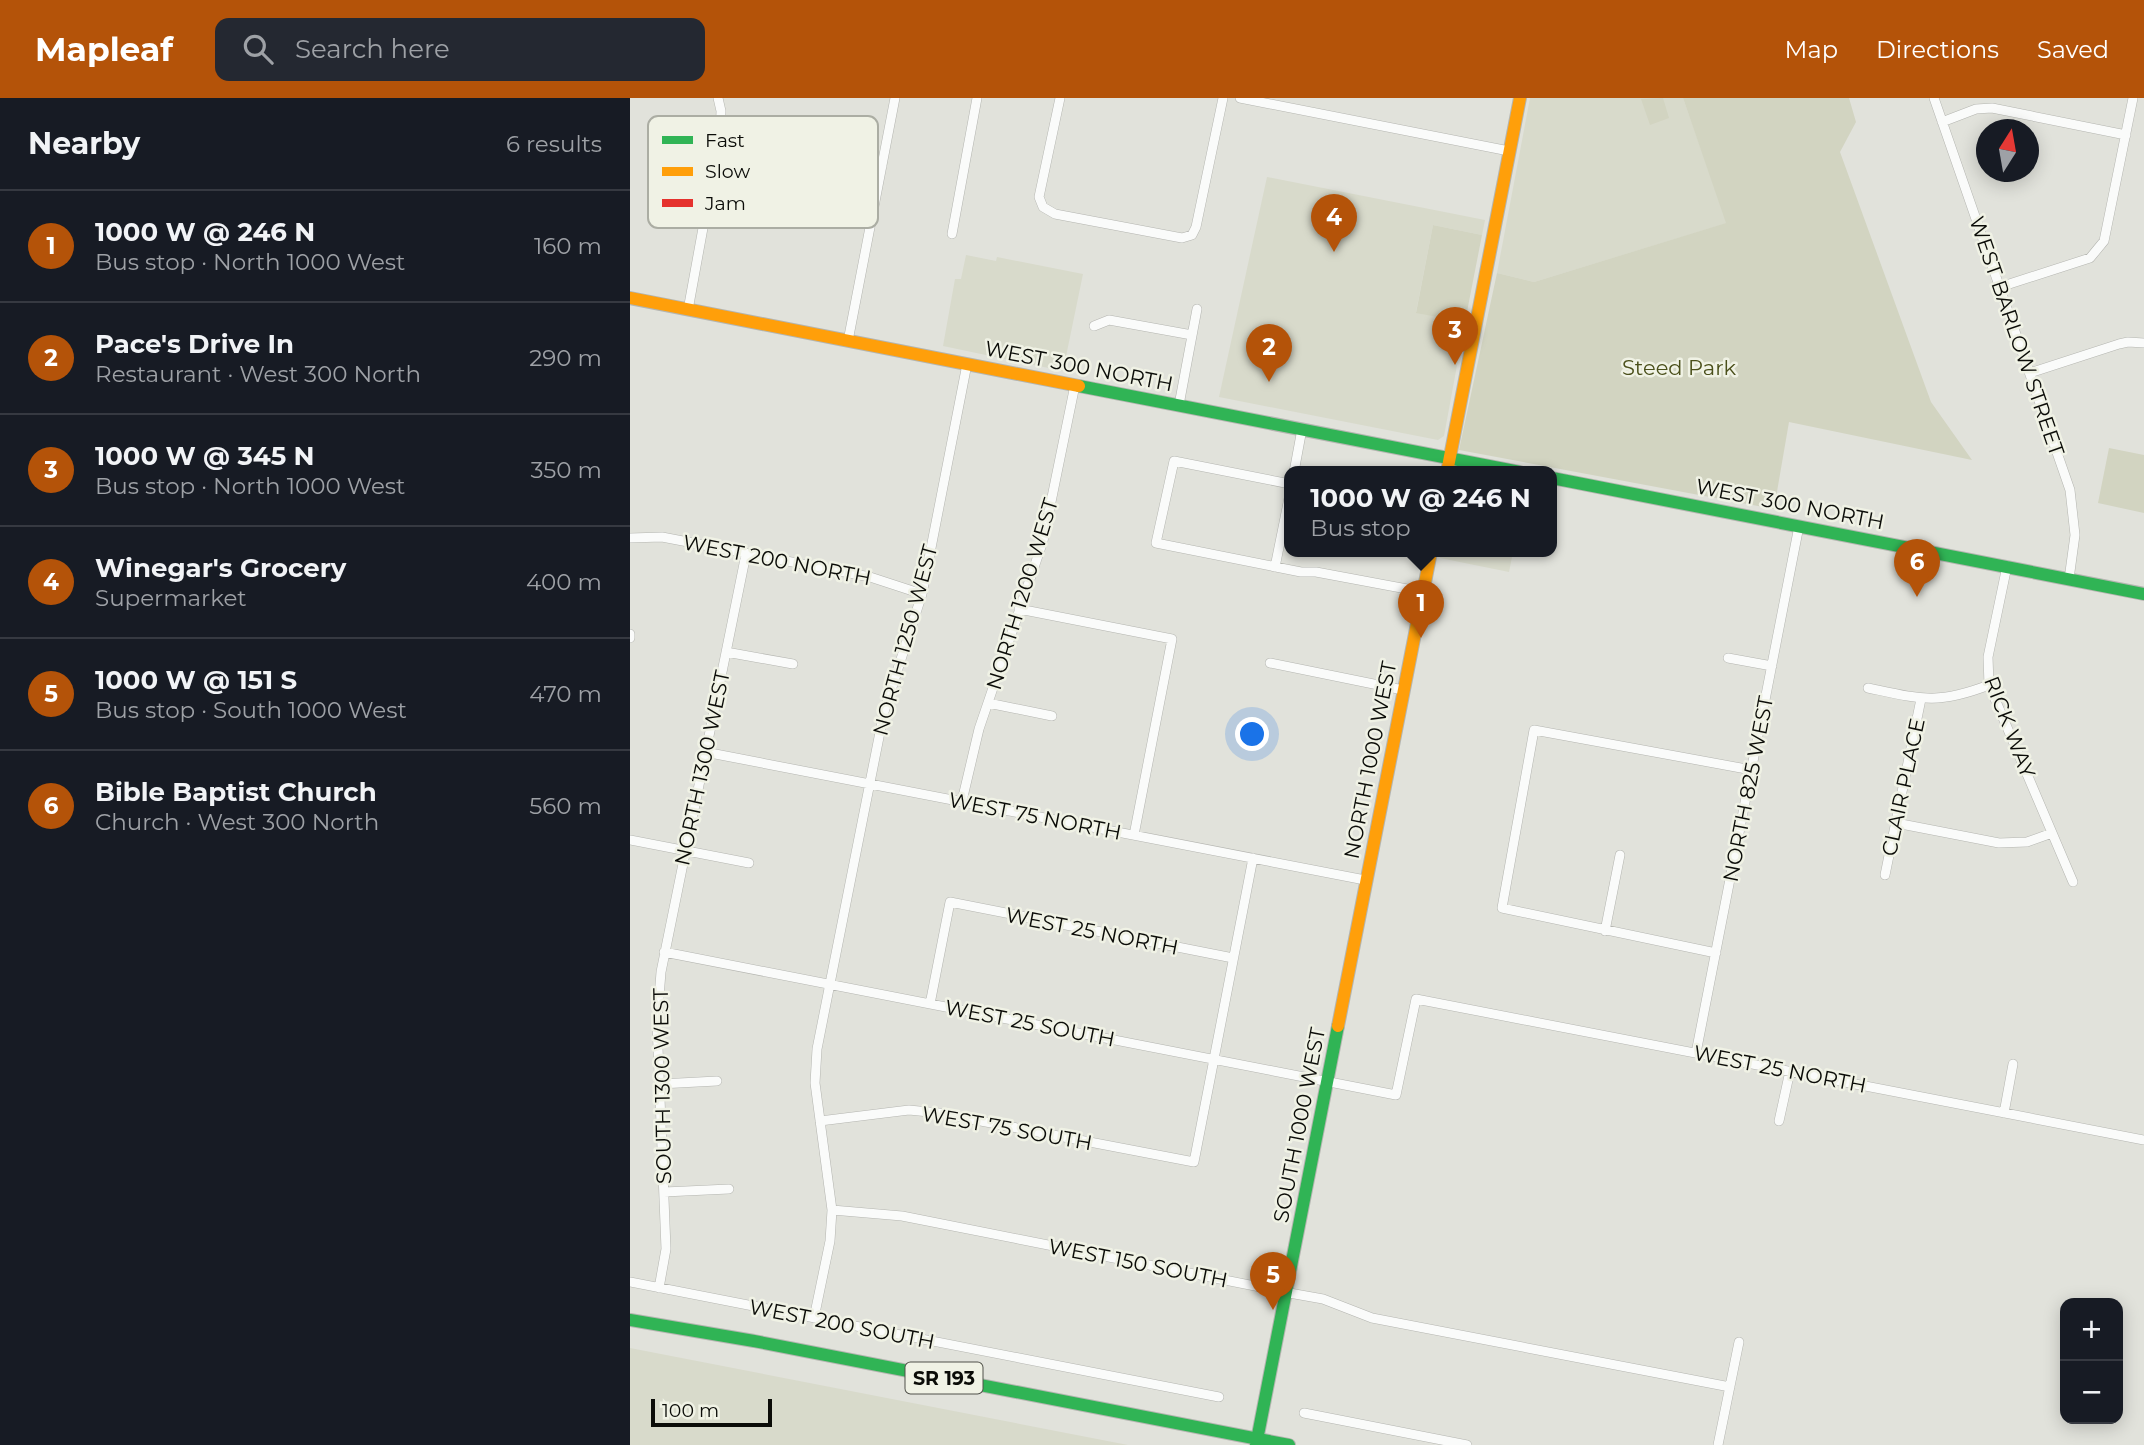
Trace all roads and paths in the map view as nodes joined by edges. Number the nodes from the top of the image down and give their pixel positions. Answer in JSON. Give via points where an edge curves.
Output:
{"nodes":[{"id":1,"x":718,"y":98,"type":"edge"},
{"id":2,"x":895,"y":98,"type":"edge"},
{"id":3,"x":977,"y":98,"type":"edge"},
{"id":4,"x":1060,"y":98,"type":"edge"},
{"id":5,"x":1223,"y":98,"type":"edge"},
{"id":6,"x":1240,"y":98,"type":"edge"},
{"id":7,"x":1520,"y":98,"type":"edge"},
{"id":8,"x":1934,"y":98,"type":"edge"},
{"id":9,"x":2133,"y":98,"type":"edge"},
{"id":10,"x":719,"y":116,"type":"edge"},
{"id":11,"x":1942,"y":122,"type":"junction"},
{"id":12,"x":2126,"y":135,"type":"junction"},
{"id":13,"x":1509,"y":151,"type":"junction"},
{"id":14,"x":878,"y":165,"type":"edge"},
{"id":15,"x":883,"y":166,"type":"junction"},
{"id":16,"x":878,"y":191,"type":"edge"},
{"id":17,"x":703,"y":228,"type":"edge"},
{"id":18,"x":871,"y":228,"type":"edge"},
{"id":19,"x":952,"y":234,"type":"dead end"},
{"id":20,"x":2000,"y":287,"type":"junction"},
{"id":21,"x":630,"y":298,"type":"edge"},
{"id":22,"x":1197,"y":309,"type":"dead end"},
{"id":23,"x":688,"y":310,"type":"junction"},
{"id":24,"x":1094,"y":326,"type":"dead end"},
{"id":25,"x":1192,"y":335,"type":"junction"},
{"id":26,"x":848,"y":341,"type":"junction"},
{"id":27,"x":2144,"y":343,"type":"edge"},
{"id":28,"x":967,"y":364,"type":"junction"},
{"id":29,"x":2030,"y":373,"type":"junction"},
{"id":30,"x":1075,"y":385,"type":"junction"},
{"id":31,"x":1180,"y":405,"type":"junction"},
{"id":32,"x":1302,"y":429,"type":"junction"},
{"id":33,"x":1450,"y":458,"type":"junction"},
{"id":34,"x":1295,"y":466,"type":"edge"},
{"id":35,"x":1448,"y":466,"type":"edge"},
{"id":36,"x":1490,"y":466,"type":"edge"},
{"id":37,"x":1557,"y":479,"type":"edge"},
{"id":38,"x":1284,"y":483,"type":"edge"},
{"id":39,"x":1284,"y":522,"type":"edge"},
{"id":40,"x":1799,"y":526,"type":"junction"},
{"id":41,"x":630,"y":538,"type":"edge"},
{"id":42,"x":746,"y":554,"type":"junction"},
{"id":43,"x":1430,"y":557,"type":"edge"},
{"id":44,"x":1275,"y":566,"type":"junction"},
{"id":45,"x":2007,"y":566,"type":"junction"},
{"id":46,"x":2068,"y":579,"type":"junction"},
{"id":47,"x":1423,"y":592,"type":"junction"},
{"id":48,"x":922,"y":594,"type":"junction"},
{"id":49,"x":2144,"y":594,"type":"edge"},
{"id":50,"x":1019,"y":609,"type":"junction"},
{"id":51,"x":726,"y":652,"type":"junction"},
{"id":52,"x":1728,"y":658,"type":"dead end"},
{"id":53,"x":1270,"y":663,"type":"dead end"},
{"id":54,"x":793,"y":664,"type":"dead end"},
{"id":55,"x":1772,"y":666,"type":"junction"},
{"id":56,"x":1989,"y":685,"type":"junction"},
{"id":57,"x":1868,"y":688,"type":"dead end"},
{"id":58,"x":1403,"y":690,"type":"junction"},
{"id":59,"x":1921,"y":699,"type":"junction"},
{"id":60,"x":988,"y":703,"type":"junction"},
{"id":61,"x":1052,"y":716,"type":"dead end"},
{"id":62,"x":705,"y":752,"type":"junction"},
{"id":63,"x":1752,"y":770,"type":"junction"},
{"id":64,"x":870,"y":783,"type":"junction"},
{"id":65,"x":962,"y":801,"type":"junction"},
{"id":66,"x":1896,"y":823,"type":"junction"},
{"id":67,"x":2052,"y":833,"type":"junction"},
{"id":68,"x":1134,"y":835,"type":"junction"},
{"id":69,"x":630,"y":840,"type":"edge"},
{"id":70,"x":685,"y":851,"type":"junction"},
{"id":71,"x":1620,"y":855,"type":"dead end"},
{"id":72,"x":1253,"y":858,"type":"junction"},
{"id":73,"x":749,"y":863,"type":"dead end"},
{"id":74,"x":1885,"y":875,"type":"dead end"},
{"id":75,"x":1366,"y":880,"type":"junction"},
{"id":76,"x":2073,"y":883,"type":"dead end"},
{"id":77,"x":678,"y":885,"type":"joint"},
{"id":78,"x":1605,"y":931,"type":"junction"},
{"id":79,"x":664,"y":952,"type":"junction"},
{"id":80,"x":1716,"y":953,"type":"junction"},
{"id":81,"x":1233,"y":958,"type":"junction"},
{"id":82,"x":1348,"y":976,"type":"joint"},
{"id":83,"x":830,"y":985,"type":"junction"},
{"id":84,"x":930,"y":1004,"type":"junction"},
{"id":85,"x":1696,"y":1053,"type":"junction"},
{"id":86,"x":1214,"y":1059,"type":"junction"},
{"id":87,"x":2013,"y":1064,"type":"dead end"},
{"id":88,"x":1790,"y":1071,"type":"junction"},
{"id":89,"x":717,"y":1081,"type":"dead end"},
{"id":90,"x":1327,"y":1081,"type":"junction"},
{"id":91,"x":660,"y":1084,"type":"junction"},
{"id":92,"x":1396,"y":1095,"type":"joint"},
{"id":93,"x":2004,"y":1113,"type":"junction"},
{"id":94,"x":820,"y":1121,"type":"junction"},
{"id":95,"x":1779,"y":1122,"type":"dead end"},
{"id":96,"x":2144,"y":1140,"type":"edge"},
{"id":97,"x":729,"y":1189,"type":"dead end"},
{"id":98,"x":664,"y":1192,"type":"junction"},
{"id":99,"x":832,"y":1210,"type":"junction"},
{"id":100,"x":630,"y":1282,"type":"edge"},
{"id":101,"x":659,"y":1288,"type":"junction"},
{"id":102,"x":1286,"y":1292,"type":"junction"},
{"id":103,"x":814,"y":1318,"type":"junction"},
{"id":104,"x":630,"y":1320,"type":"edge"},
{"id":105,"x":1739,"y":1342,"type":"dead end"},
{"id":106,"x":1730,"y":1387,"type":"junction"},
{"id":107,"x":1219,"y":1397,"type":"dead end"},
{"id":108,"x":1304,"y":1413,"type":"dead end"},
{"id":109,"x":1257,"y":1442,"type":"edge"},
{"id":110,"x":1289,"y":1445,"type":"edge"},
{"id":111,"x":1467,"y":1445,"type":"edge"},
{"id":112,"x":1718,"y":1445,"type":"edge"}],
"edges":[{"from":1,"to":10,"type":"street"},
{"from":2,"to":15,"type":"street"},
{"from":3,"to":19,"type":"street"},
{"from":4,"to":5,"type":"street","via":[[1039,197],[1043,207],[1055,214],[1182,238],[1192,235],[1196,227]]},
{"from":6,"to":13,"type":"street"},
{"from":7,"to":13,"type":"main road"},
{"from":8,"to":11,"type":"street","name":"WEST BARLOW STREET"},
{"from":9,"to":12,"type":"street"},
{"from":11,"to":12,"type":"street","via":[[1992,108]]},
{"from":11,"to":20,"type":"street","name":"WEST BARLOW STREET"},
{"from":12,"to":20,"type":"street","via":[[2104,241],[2090,258]]},
{"from":13,"to":33,"type":"main road"},
{"from":14,"to":15,"type":"street"},
{"from":15,"to":16,"type":"street"},
{"from":17,"to":23,"type":"street"},
{"from":18,"to":26,"type":"street"},
{"from":20,"to":29,"type":"street","name":"WEST BARLOW STREET"},
{"from":21,"to":23,"type":"main road","name":"WEST 300 NORTH"},
{"from":22,"to":25,"type":"street"},
{"from":23,"to":26,"type":"main road","name":"WEST 300 NORTH"},
{"from":24,"to":25,"type":"street","via":[[1109,320]]},
{"from":25,"to":31,"type":"street"},
{"from":26,"to":28,"type":"main road","name":"WEST 300 NORTH"},
{"from":27,"to":29,"type":"street","via":[[2119,344]]},
{"from":28,"to":30,"type":"main road","name":"WEST 300 NORTH"},
{"from":28,"to":48,"type":"street","name":"NORTH 1250 WEST"},
{"from":29,"to":46,"type":"street","name":"WEST BARLOW STREET","via":[[2070,490],[2075,535]]},
{"from":30,"to":31,"type":"main road","name":"WEST 300 NORTH"},
{"from":30,"to":50,"type":"street","name":"NORTH 1200 WEST","via":[[1050,512]]},
{"from":31,"to":32,"type":"main road","name":"WEST 300 NORTH"},
{"from":32,"to":33,"type":"main road","name":"WEST 300 NORTH"},
{"from":32,"to":34,"type":"street"},
{"from":33,"to":35,"type":"main road"},
{"from":33,"to":36,"type":"main road","name":"WEST 300 NORTH"},
{"from":37,"to":40,"type":"main road","name":"WEST 300 NORTH"},
{"from":38,"to":44,"type":"street","via":[[1174,461],[1156,543]]},
{"from":39,"to":44,"type":"street"},
{"from":40,"to":45,"type":"main road","name":"WEST 300 NORTH"},
{"from":40,"to":55,"type":"street","name":"NORTH 825 WEST"},
{"from":41,"to":42,"type":"street","name":"WEST 200 NORTH","via":[[662,537]]},
{"from":42,"to":48,"type":"street","name":"WEST 200 NORTH","via":[[870,577]]},
{"from":42,"to":51,"type":"street","name":"NORTH 1300 WEST"},
{"from":43,"to":47,"type":"main road","name":"NORTH 1000 WEST"},
{"from":44,"to":47,"type":"street"},
{"from":45,"to":46,"type":"main road","name":"WEST 300 NORTH"},
{"from":45,"to":56,"type":"street","name":"RICK WAY","via":[[1988,657]]},
{"from":46,"to":49,"type":"main road","name":"WEST 300 NORTH"},
{"from":47,"to":58,"type":"main road","name":"NORTH 1000 WEST"},
{"from":48,"to":64,"type":"street","name":"NORTH 1250 WEST","via":[[884,712]]},
{"from":50,"to":60,"type":"street","name":"NORTH 1200 WEST"},
{"from":50,"to":68,"type":"street","via":[[1172,639]]},
{"from":51,"to":54,"type":"street","name":"NORTH 1300 WEST"},
{"from":51,"to":62,"type":"street","name":"NORTH 1300 WEST"},
{"from":52,"to":55,"type":"street"},
{"from":53,"to":58,"type":"street"},
{"from":55,"to":63,"type":"street","name":"NORTH 825 WEST"},
{"from":56,"to":59,"type":"street","via":[[1954,697]]},
{"from":56,"to":67,"type":"street","name":"RICK WAY"},
{"from":57,"to":59,"type":"street"},
{"from":58,"to":75,"type":"main road","name":"NORTH 1000 WEST"},
{"from":59,"to":66,"type":"street","name":"CLAIR PLACE"},
{"from":60,"to":61,"type":"street"},
{"from":60,"to":65,"type":"street","name":"NORTH 1200 WEST"},
{"from":62,"to":64,"type":"street","name":"WEST 75 NORTH"},
{"from":62,"to":70,"type":"street","name":"NORTH 1300 WEST"},
{"from":63,"to":78,"type":"street","via":[[1534,730],[1502,908]]},
{"from":63,"to":80,"type":"street","name":"NORTH 825 WEST"},
{"from":64,"to":65,"type":"street","name":"WEST 75 NORTH"},
{"from":64,"to":83,"type":"street","name":"NORTH 1250 WEST"},
{"from":65,"to":68,"type":"street","name":"WEST 75 NORTH"},
{"from":66,"to":67,"type":"street","via":[[1999,843],[2027,842]]},
{"from":66,"to":74,"type":"street","name":"CLAIR PLACE"},
{"from":67,"to":76,"type":"street","name":"RICK WAY"},
{"from":68,"to":72,"type":"street","name":"WEST 75 NORTH"},
{"from":69,"to":70,"type":"street"},
{"from":70,"to":73,"type":"street"},
{"from":70,"to":77,"type":"street","name":"NORTH 1300 WEST"},
{"from":71,"to":78,"type":"street"},
{"from":72,"to":75,"type":"street","name":"WEST 75 NORTH"},
{"from":72,"to":81,"type":"street"},
{"from":75,"to":82,"type":"main road","name":"NORTH 1000 WEST"},
{"from":77,"to":79,"type":"street","name":"SOUTH 1300 WEST"},
{"from":78,"to":80,"type":"street"},
{"from":79,"to":83,"type":"street","name":"WEST 25 SOUTH"},
{"from":79,"to":91,"type":"street","name":"SOUTH 1300 WEST","via":[[658,998]]},
{"from":80,"to":85,"type":"street","name":"NORTH 825 WEST"},
{"from":81,"to":84,"type":"street","name":"WEST 25 NORTH","via":[[950,902]]},
{"from":81,"to":86,"type":"street"},
{"from":82,"to":90,"type":"main road","name":"SOUTH 1000 WEST"},
{"from":83,"to":84,"type":"street","name":"WEST 25 SOUTH"},
{"from":83,"to":94,"type":"street","name":"NORTH 1250 WEST","via":[[817,1049]]},
{"from":84,"to":86,"type":"street","name":"WEST 25 SOUTH"},
{"from":85,"to":88,"type":"street","name":"WEST 25 NORTH"},
{"from":85,"to":92,"type":"street","name":"WEST 25 NORTH","via":[[1416,999]]},
{"from":86,"to":90,"type":"street","name":"WEST 25 SOUTH"},
{"from":86,"to":94,"type":"street","name":"WEST 75 SOUTH","via":[[1194,1163],[939,1113],[909,1110]]},
{"from":87,"to":93,"type":"street"},
{"from":88,"to":93,"type":"street","name":"WEST 25 NORTH"},
{"from":88,"to":95,"type":"street"},
{"from":89,"to":91,"type":"street"},
{"from":90,"to":92,"type":"street","name":"WEST 25 SOUTH"},
{"from":90,"to":102,"type":"main road","name":"SOUTH 1000 WEST"},
{"from":91,"to":98,"type":"street","name":"SOUTH 1300 WEST"},
{"from":93,"to":96,"type":"street","name":"WEST 25 NORTH"},
{"from":94,"to":99,"type":"street","name":"NORTH 1250 WEST"},
{"from":97,"to":98,"type":"street"},
{"from":98,"to":101,"type":"street","name":"SOUTH 1300 WEST","via":[[666,1250]]},
{"from":99,"to":102,"type":"street","name":"WEST 150 SOUTH","via":[[902,1216]]},
{"from":99,"to":103,"type":"street","name":"NORTH 1250 WEST"},
{"from":100,"to":101,"type":"street","name":"WEST 200 SOUTH"},
{"from":101,"to":103,"type":"street","name":"WEST 200 SOUTH"},
{"from":102,"to":106,"type":"street","name":"WEST 150 SOUTH","via":[[1322,1299],[1372,1318]]},
{"from":102,"to":109,"type":"main road","name":"SOUTH 1000 WEST"},
{"from":103,"to":107,"type":"street","name":"WEST 200 SOUTH"},
{"from":104,"to":109,"type":"main road","number":"SR 193"},
{"from":105,"to":106,"type":"street"},
{"from":106,"to":112,"type":"street"},
{"from":108,"to":111,"type":"street"},
{"from":109,"to":110,"type":"main road","number":"SR 193"}]}
